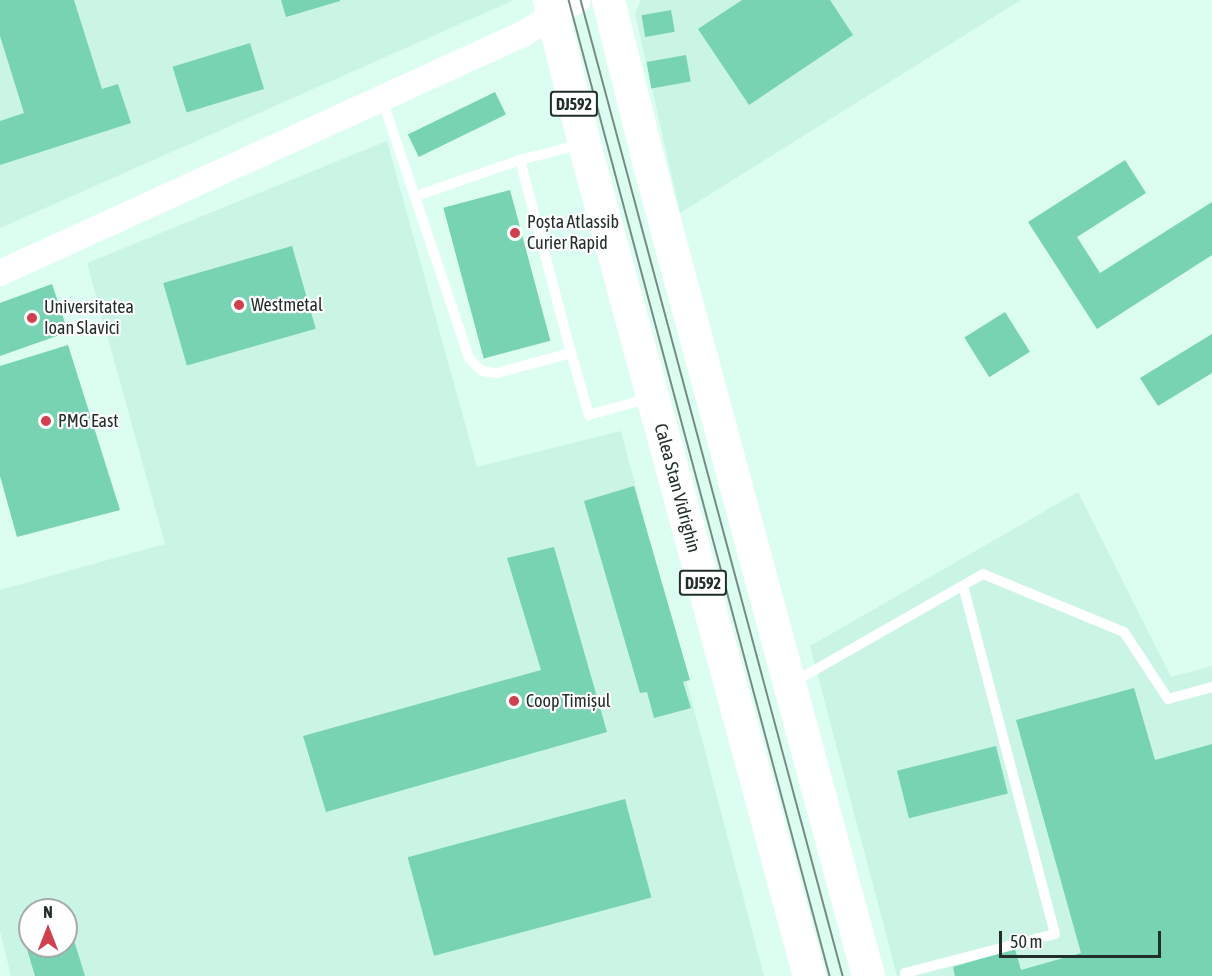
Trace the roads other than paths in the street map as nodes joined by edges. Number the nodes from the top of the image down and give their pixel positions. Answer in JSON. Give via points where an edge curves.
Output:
{"nodes":[{"id":1,"x":608,"y":0,"type":"edge"},
{"id":2,"x":560,"y":6,"type":"edge"},
{"id":3,"x":382,"y":99,"type":"junction"},
{"id":4,"x":584,"y":144,"type":"junction"},
{"id":5,"x":520,"y":160,"type":"junction"},
{"id":6,"x":416,"y":196,"type":"junction"},
{"id":7,"x":0,"y":273,"type":"edge"},
{"id":8,"x":571,"y":353,"type":"junction"},
{"id":9,"x":653,"y":397,"type":"junction"},
{"id":10,"x":963,"y":586,"type":"junction"},
{"id":11,"x":790,"y":684,"type":"junction"},
{"id":12,"x":1212,"y":687,"type":"edge"},
{"id":13,"x":809,"y":976,"type":"edge"},
{"id":14,"x":868,"y":976,"type":"edge"},
{"id":15,"x":906,"y":976,"type":"edge"}],
"edges":[{"from":1,"to":11,"type":"main road"},
{"from":2,"to":3,"type":"street"},
{"from":2,"to":4,"type":"main road","name":"Calea Stan Vidrighin","number":"DJ592"},
{"from":3,"to":6,"type":"lane"},
{"from":3,"to":7,"type":"street"},
{"from":4,"to":5,"type":"lane"},
{"from":4,"to":9,"type":"main road","name":"Calea Stan Vidrighin","number":"DJ592"},
{"from":5,"to":6,"type":"lane"},
{"from":5,"to":8,"type":"lane"},
{"from":6,"to":8,"type":"lane","via":[[469,358],[475,366],[497,373]]},
{"from":8,"to":9,"type":"lane","via":[[589,415]]},
{"from":9,"to":13,"type":"main road","name":"Calea Stan Vidrighin","number":"DJ592"},
{"from":10,"to":11,"type":"lane"},
{"from":10,"to":12,"type":"lane","via":[[983,574],[1124,632],[1168,699]]},
{"from":10,"to":15,"type":"lane","via":[[1054,934],[905,973]]},
{"from":11,"to":14,"type":"main road"}]}
